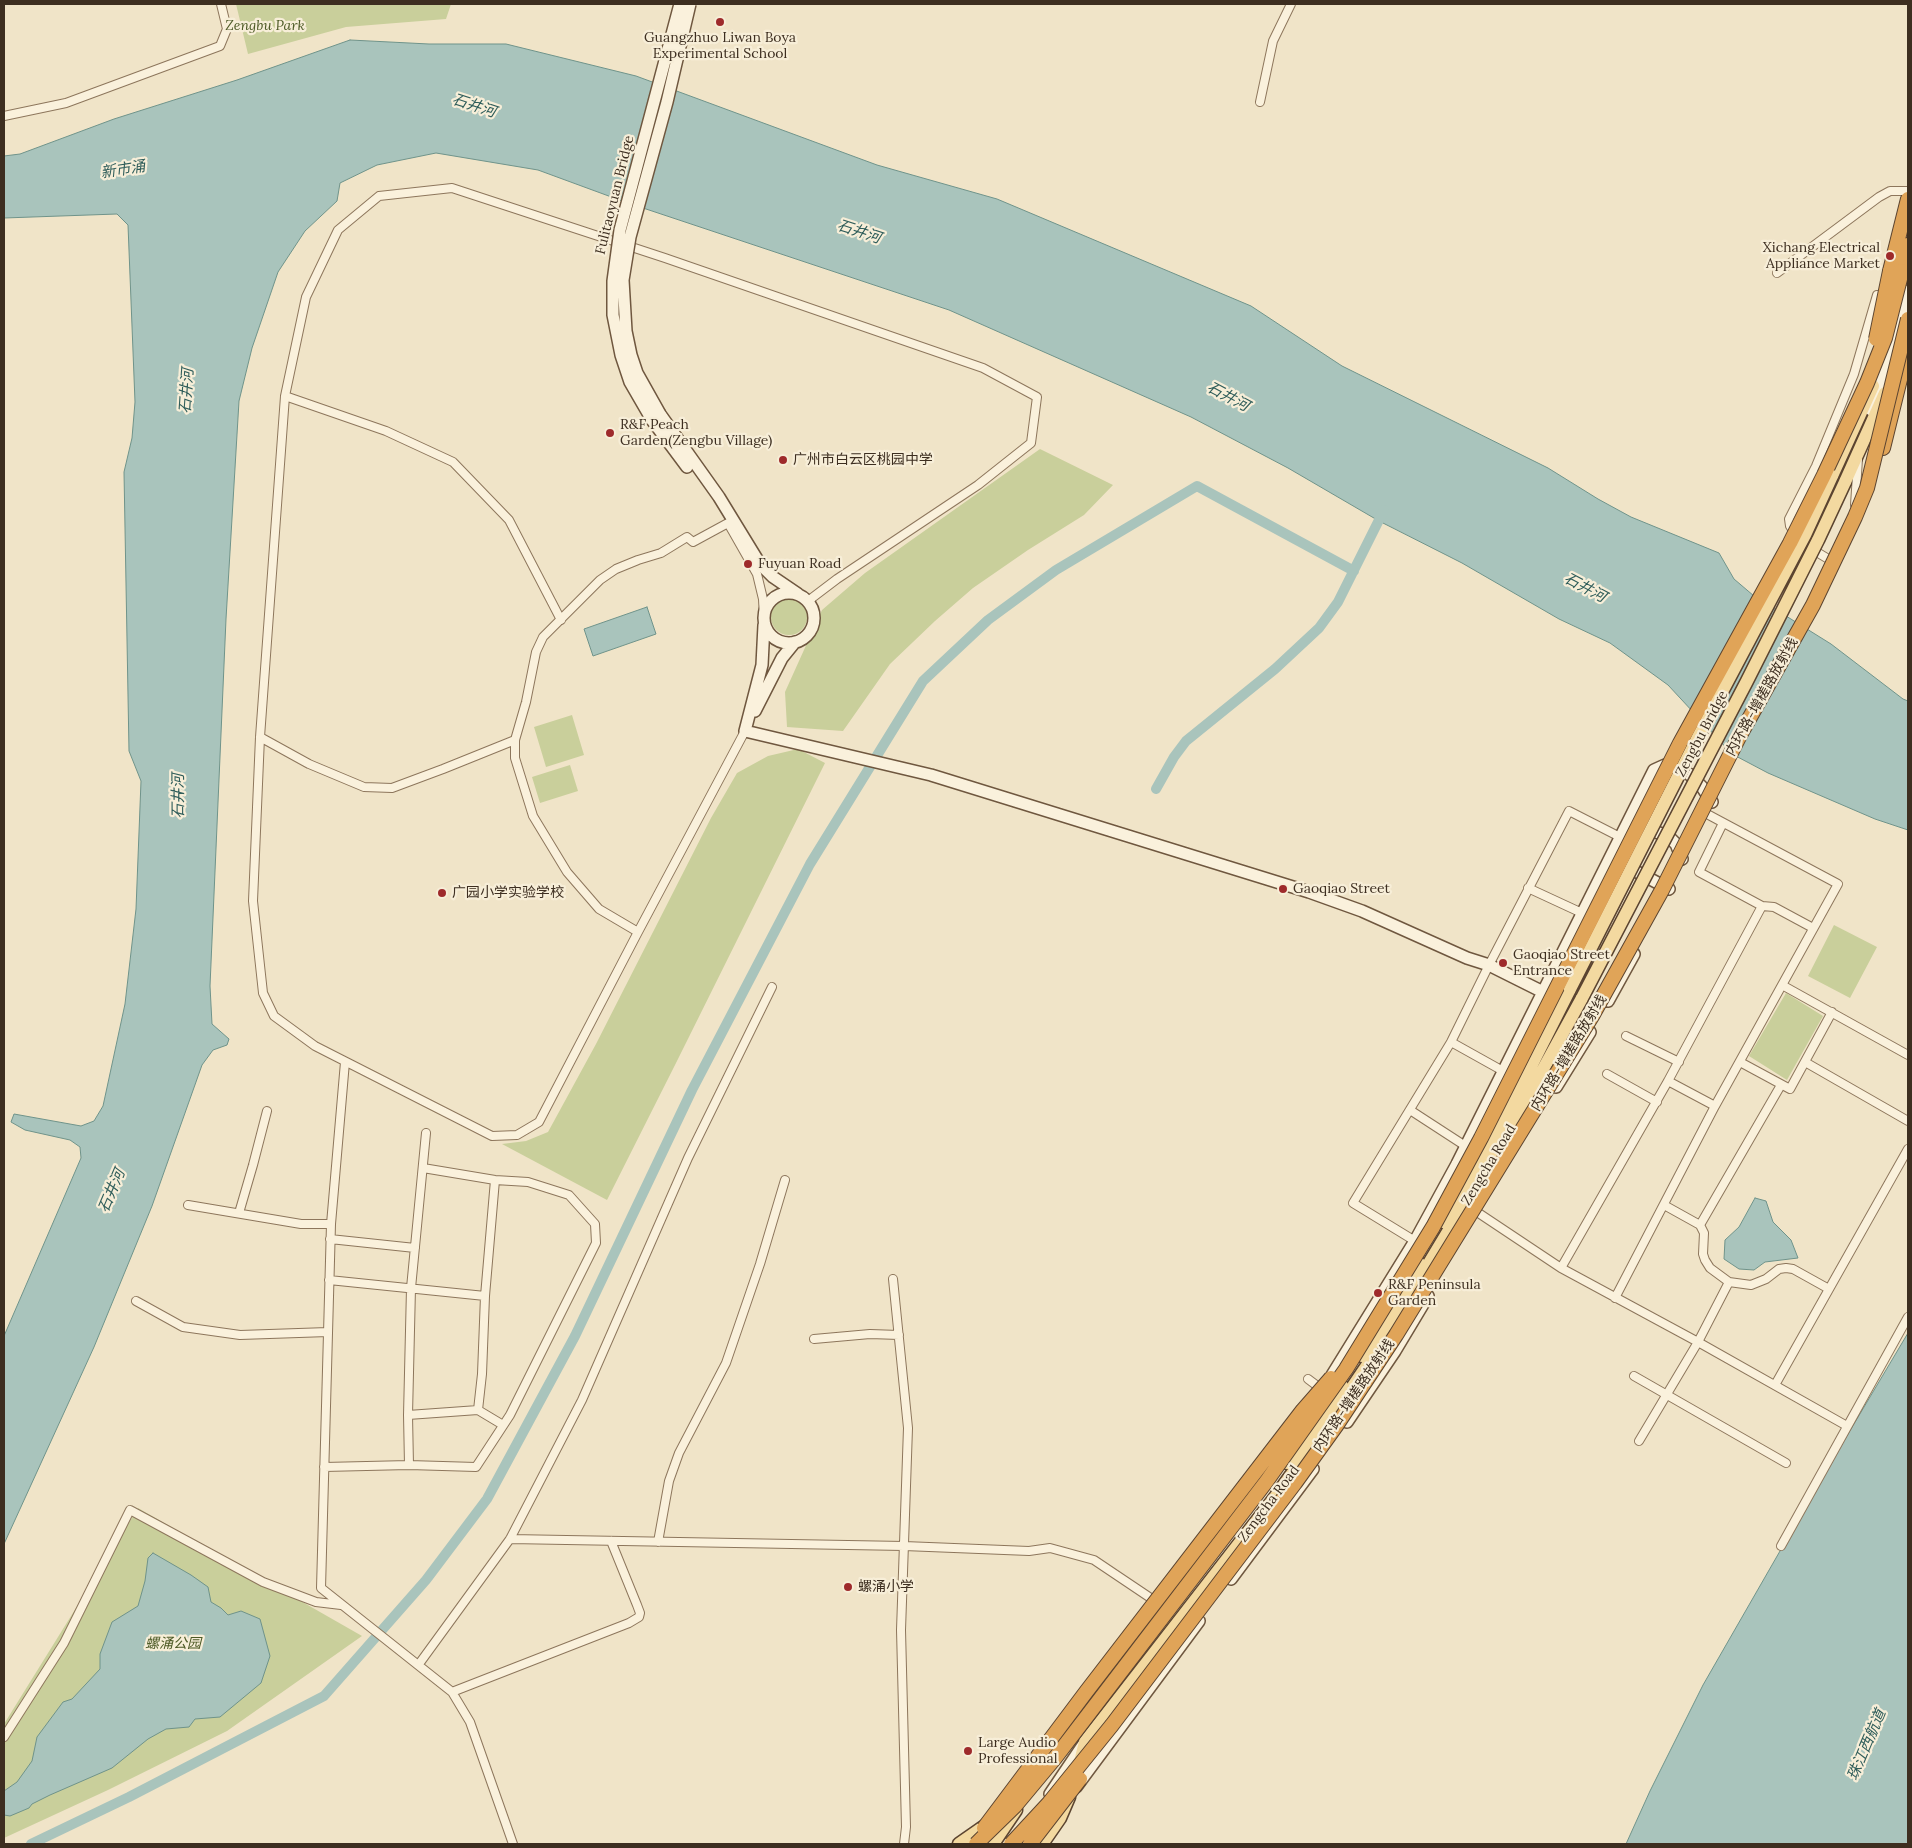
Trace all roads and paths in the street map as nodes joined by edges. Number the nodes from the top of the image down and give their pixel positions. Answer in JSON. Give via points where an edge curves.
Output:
{"nodes":[{"id":1,"x":221,"y":4,"type":"edge"},
{"id":2,"x":680,"y":4,"type":"edge"},
{"id":3,"x":690,"y":4,"type":"edge"},
{"id":4,"x":1291,"y":4,"type":"edge"},
{"id":5,"x":1260,"y":102,"type":"dead end"},
{"id":6,"x":4,"y":116,"type":"edge"},
{"id":7,"x":1908,"y":192,"type":"edge"},
{"id":8,"x":1908,"y":200,"type":"edge"},
{"id":9,"x":1908,"y":225,"type":"edge"},
{"id":10,"x":1908,"y":245,"type":"edge"},
{"id":11,"x":1905,"y":268,"type":"edge"},
{"id":12,"x":1777,"y":273,"type":"dead end"},
{"id":13,"x":1908,"y":291,"type":"edge"},
{"id":14,"x":1890,"y":297,"type":"junction"},
{"id":15,"x":1908,"y":319,"type":"edge"},
{"id":16,"x":1908,"y":323,"type":"edge"},
{"id":17,"x":1908,"y":347,"type":"edge"},
{"id":18,"x":1882,"y":362,"type":"junction"},
{"id":19,"x":285,"y":396,"type":"junction"},
{"id":20,"x":1859,"y":398,"type":"junction"},
{"id":21,"x":656,"y":417,"type":"junction"},
{"id":22,"x":1859,"y":453,"type":"junction"},
{"id":23,"x":1845,"y":482,"type":"junction"},
{"id":24,"x":1867,"y":488,"type":"junction"},
{"id":25,"x":728,"y":523,"type":"junction"},
{"id":26,"x":803,"y":597,"type":"junction"},
{"id":27,"x":561,"y":620,"type":"junction"},
{"id":28,"x":764,"y":620,"type":"junction"},
{"id":29,"x":795,"y":642,"type":"junction"},
{"id":30,"x":745,"y":731,"type":"junction"},
{"id":31,"x":260,"y":737,"type":"junction"},
{"id":32,"x":515,"y":740,"type":"junction"},
{"id":33,"x":1707,"y":814,"type":"junction"},
{"id":34,"x":1723,"y":823,"type":"junction"},
{"id":35,"x":1620,"y":837,"type":"junction"},
{"id":36,"x":1610,"y":858,"type":"junction"},
{"id":37,"x":1683,"y":863,"type":"junction"},
{"id":38,"x":1528,"y":888,"type":"junction"},
{"id":39,"x":1669,"y":889,"type":"junction"},
{"id":40,"x":1762,"y":906,"type":"junction"},
{"id":41,"x":1582,"y":913,"type":"junction"},
{"id":42,"x":1814,"y":928,"type":"junction"},
{"id":43,"x":638,"y":932,"type":"junction"},
{"id":44,"x":1489,"y":965,"type":"junction"},
{"id":45,"x":1782,"y":985,"type":"junction"},
{"id":46,"x":772,"y":987,"type":"dead end"},
{"id":47,"x":1570,"y":989,"type":"joint"},
{"id":48,"x":1543,"y":992,"type":"junction"},
{"id":49,"x":1582,"y":998,"type":"joint"},
{"id":50,"x":1832,"y":1012,"type":"junction"},
{"id":51,"x":1626,"y":1036,"type":"dead end"},
{"id":52,"x":1451,"y":1042,"type":"junction"},
{"id":53,"x":1908,"y":1055,"type":"edge"},
{"id":54,"x":1550,"y":1059,"type":"junction"},
{"id":55,"x":345,"y":1062,"type":"junction"},
{"id":56,"x":1679,"y":1062,"type":"junction"},
{"id":57,"x":1740,"y":1062,"type":"junction"},
{"id":58,"x":1805,"y":1062,"type":"junction"},
{"id":59,"x":1503,"y":1071,"type":"junction"},
{"id":60,"x":1607,"y":1074,"type":"dead end"},
{"id":61,"x":1668,"y":1081,"type":"junction"},
{"id":62,"x":1781,"y":1085,"type":"junction"},
{"id":63,"x":1547,"y":1102,"type":"junction"},
{"id":64,"x":1657,"y":1102,"type":"junction"},
{"id":65,"x":1715,"y":1106,"type":"junction"},
{"id":66,"x":1410,"y":1110,"type":"junction"},
{"id":67,"x":267,"y":1111,"type":"dead end"},
{"id":68,"x":1908,"y":1121,"type":"edge"},
{"id":69,"x":426,"y":1133,"type":"dead end"},
{"id":70,"x":1476,"y":1148,"type":"junction"},
{"id":71,"x":1908,"y":1149,"type":"edge"},
{"id":72,"x":423,"y":1168,"type":"junction"},
{"id":73,"x":494,"y":1180,"type":"junction"},
{"id":74,"x":785,"y":1180,"type":"dead end"},
{"id":75,"x":1465,"y":1204,"type":"junction"},
{"id":76,"x":188,"y":1205,"type":"dead end"},
{"id":77,"x":1664,"y":1205,"type":"junction"},
{"id":78,"x":1434,"y":1206,"type":"junction"},
{"id":79,"x":1478,"y":1212,"type":"junction"},
{"id":80,"x":239,"y":1213,"type":"junction"},
{"id":81,"x":331,"y":1224,"type":"junction"},
{"id":82,"x":1700,"y":1225,"type":"junction"},
{"id":83,"x":1437,"y":1232,"type":"junction"},
{"id":84,"x":330,"y":1239,"type":"junction"},
{"id":85,"x":1415,"y":1241,"type":"junction"},
{"id":86,"x":415,"y":1248,"type":"junction"},
{"id":87,"x":1434,"y":1258,"type":"junction"},
{"id":88,"x":1561,"y":1268,"type":"junction"},
{"id":89,"x":893,"y":1278,"type":"dead end"},
{"id":90,"x":329,"y":1280,"type":"junction"},
{"id":91,"x":1729,"y":1282,"type":"junction"},
{"id":92,"x":411,"y":1288,"type":"junction"},
{"id":93,"x":1829,"y":1288,"type":"junction"},
{"id":94,"x":1432,"y":1290,"type":"junction"},
{"id":95,"x":485,"y":1296,"type":"junction"},
{"id":96,"x":1615,"y":1298,"type":"junction"},
{"id":97,"x":136,"y":1301,"type":"dead end"},
{"id":98,"x":1908,"y":1316,"type":"edge"},
{"id":99,"x":328,"y":1332,"type":"junction"},
{"id":100,"x":899,"y":1334,"type":"junction"},
{"id":101,"x":814,"y":1339,"type":"dead end"},
{"id":102,"x":1698,"y":1342,"type":"junction"},
{"id":103,"x":1395,"y":1351,"type":"junction"},
{"id":104,"x":1370,"y":1361,"type":"junction"},
{"id":105,"x":1634,"y":1376,"type":"dead end"},
{"id":106,"x":1308,"y":1378,"type":"dead end"},
{"id":107,"x":1775,"y":1385,"type":"junction"},
{"id":108,"x":1323,"y":1390,"type":"junction"},
{"id":109,"x":1668,"y":1396,"type":"junction"},
{"id":110,"x":1334,"y":1397,"type":"junction"},
{"id":111,"x":478,"y":1410,"type":"junction"},
{"id":112,"x":408,"y":1415,"type":"junction"},
{"id":113,"x":503,"y":1425,"type":"junction"},
{"id":114,"x":1847,"y":1426,"type":"junction"},
{"id":115,"x":1639,"y":1441,"type":"dead end"},
{"id":116,"x":1786,"y":1463,"type":"dead end"},
{"id":117,"x":409,"y":1465,"type":"junction"},
{"id":118,"x":324,"y":1467,"type":"junction"},
{"id":119,"x":1267,"y":1533,"type":"junction"},
{"id":120,"x":510,"y":1539,"type":"junction"},
{"id":121,"x":611,"y":1540,"type":"junction"},
{"id":122,"x":658,"y":1542,"type":"junction"},
{"id":123,"x":904,"y":1546,"type":"junction"},
{"id":124,"x":1781,"y":1546,"type":"dead end"},
{"id":125,"x":1232,"y":1554,"type":"junction"},
{"id":126,"x":1180,"y":1580,"type":"junction"},
{"id":127,"x":1193,"y":1588,"type":"junction"},
{"id":128,"x":341,"y":1604,"type":"junction"},
{"id":129,"x":1160,"y":1605,"type":"junction"},
{"id":130,"x":419,"y":1664,"type":"junction"},
{"id":131,"x":452,"y":1692,"type":"junction"},
{"id":132,"x":1112,"y":1725,"type":"junction"},
{"id":133,"x":4,"y":1737,"type":"edge"},
{"id":134,"x":1085,"y":1742,"type":"junction"},
{"id":135,"x":1051,"y":1760,"type":"junction"},
{"id":136,"x":1030,"y":1786,"type":"junction"},
{"id":137,"x":1069,"y":1797,"type":"junction"},
{"id":138,"x":1013,"y":1814,"type":"junction"},
{"id":139,"x":513,"y":1844,"type":"edge"},
{"id":140,"x":904,"y":1844,"type":"edge"},
{"id":141,"x":959,"y":1844,"type":"edge"},
{"id":142,"x":975,"y":1844,"type":"edge"},
{"id":143,"x":993,"y":1844,"type":"edge"},
{"id":144,"x":1011,"y":1844,"type":"edge"},
{"id":145,"x":1030,"y":1844,"type":"edge"},
{"id":146,"x":1042,"y":1844,"type":"edge"}],
"edges":[{"from":1,"to":6,"type":"street","via":[[227,29],[220,46],[66,103]]},
{"from":2,"to":21,"type":"street","name":"Fulitaoyuan Bridge","bridge":true,"via":[[620,230],[613,281],[613,315],[621,355],[634,390]]},
{"from":3,"to":21,"type":"street","name":"Fulitaoyuan Bridge","bridge":true,"via":[[670,93],[630,237],[623,280],[631,355]]},
{"from":4,"to":5,"type":"street","via":[[1273,41]]},
{"from":7,"to":12,"type":"street","via":[[1890,191],[1879,197]]},
{"from":8,"to":20,"type":"highway","bridge":true},
{"from":9,"to":14,"type":"street"},
{"from":10,"to":11,"type":"highway"},
{"from":11,"to":18,"type":"main road","name":"Zengbu Bridge"},
{"from":11,"to":20,"type":"highway","name":"内环路-增槎路放射线","bridge":true,"via":[[1884,338]]},
{"from":13,"to":23,"type":"street","via":[[1886,369]]},
{"from":14,"to":18,"type":"street"},
{"from":14,"to":22,"type":"street","via":[[1877,295],[1854,374],[1790,519],[1790,526],[1806,546],[1838,565],[1854,514]]},
{"from":15,"to":24,"type":"highway","name":"内环路-增槎路放射线","bridge":true},
{"from":16,"to":22,"type":"main road","name":"Zengbu Bridge","via":[[1898,358]]},
{"from":17,"to":24,"type":"highway","bridge":true,"via":[[1887,434]]},
{"from":18,"to":47,"type":"main road","name":"Zengbu Bridge","bridge":true,"via":[[1806,535],[1697,739]]},
{"from":19,"to":26,"type":"street","via":[[306,297],[338,230],[380,196],[452,188],[983,368],[1037,397],[1031,443],[978,485],[838,579]]},
{"from":19,"to":27,"type":"street","via":[[386,431],[453,462],[509,520]]},
{"from":19,"to":31,"type":"street"},
{"from":20,"to":142,"type":"highway","name":"内环路-增槎路放射线","bridge":true,"via":[[1790,543],[1680,743],[1458,1182],[1416,1256],[1362,1344],[1297,1418],[999,1807]]},
{"from":21,"to":25,"type":"street"},
{"from":21,"to":26,"type":"street","via":[[719,497],[760,564]]},
{"from":22,"to":23,"type":"main road","name":"Zengbu Bridge"},
{"from":23,"to":49,"type":"main road","name":"Zengbu Bridge","bridge":true,"via":[[1747,681]]},
{"from":24,"to":132,"type":"highway","name":"内环路-增槎路放射线","bridge":true,"via":[[1813,605],[1740,735],[1666,882],[1592,1016],[1357,1395],[1295,1483]]},
{"from":25,"to":27,"type":"street","via":[[694,542],[687,537],[661,553],[616,569],[600,580]]},
{"from":25,"to":28,"type":"street","via":[[757,574]]},
{"from":26,"to":28,"type":"street","via":[[783,593],[774,598],[765,610]]},
{"from":26,"to":29,"type":"street","via":[[813,610],[814,624],[807,635]]},
{"from":27,"to":32,"type":"street","via":[[543,636],[536,652]]},
{"from":28,"to":29,"type":"street","via":[[773,637],[781,642]]},
{"from":28,"to":30,"type":"street","via":[[762,665]]},
{"from":29,"to":30,"type":"street","via":[[782,658]]},
{"from":30,"to":43,"type":"street"},
{"from":30,"to":44,"type":"street","via":[[974,788],[1309,892]]},
{"from":31,"to":32,"type":"street","via":[[309,764],[364,787],[392,788]]},
{"from":31,"to":55,"type":"street","via":[[253,901],[263,993],[274,1016],[315,1046]]},
{"from":32,"to":43,"type":"street","via":[[515,758],[533,816],[567,872],[599,909]]},
{"from":33,"to":34,"type":"street"},
{"from":33,"to":35,"type":"street","via":[[1712,803],[1702,787],[1689,774],[1665,765],[1654,770]]},
{"from":33,"to":37,"type":"street"},
{"from":34,"to":40,"type":"street","via":[[1699,872]]},
{"from":34,"to":42,"type":"street","via":[[1838,884]]},
{"from":35,"to":36,"type":"street"},
{"from":35,"to":37,"type":"street","via":[[1643,831],[1661,833],[1676,844]]},
{"from":35,"to":38,"type":"street","via":[[1569,811]]},
{"from":36,"to":39,"type":"street"},
{"from":36,"to":41,"type":"street"},
{"from":37,"to":39,"type":"street"},
{"from":38,"to":41,"type":"street"},
{"from":38,"to":44,"type":"street"},
{"from":39,"to":63,"type":"street"},
{"from":40,"to":42,"type":"street","via":[[1774,907]]},
{"from":40,"to":56,"type":"street"},
{"from":41,"to":48,"type":"street"},
{"from":42,"to":45,"type":"street"},
{"from":43,"to":55,"type":"street","via":[[539,1122],[517,1135],[492,1136]]},
{"from":44,"to":48,"type":"street"},
{"from":44,"to":52,"type":"street"},
{"from":45,"to":50,"type":"street"},
{"from":45,"to":57,"type":"street"},
{"from":46,"to":120,"type":"street","via":[[688,1158],[582,1400]]},
{"from":47,"to":70,"type":"main road","name":"Zengcha Road","via":[[1515,1098]]},
{"from":48,"to":59,"type":"street"},
{"from":49,"to":54,"type":"main road","name":"Zengcha Road"},
{"from":50,"to":53,"type":"street"},
{"from":50,"to":58,"type":"street"},
{"from":51,"to":56,"type":"street"},
{"from":52,"to":59,"type":"street"},
{"from":52,"to":66,"type":"street"},
{"from":54,"to":63,"type":"street"},
{"from":54,"to":75,"type":"main road","name":"Zengcha Road"},
{"from":55,"to":81,"type":"street"},
{"from":56,"to":61,"type":"street"},
{"from":57,"to":62,"type":"street"},
{"from":57,"to":65,"type":"street"},
{"from":58,"to":62,"type":"street","via":[[1790,1089]]},
{"from":58,"to":68,"type":"street"},
{"from":59,"to":70,"type":"street"},
{"from":60,"to":64,"type":"street"},
{"from":61,"to":64,"type":"street"},
{"from":61,"to":65,"type":"street"},
{"from":62,"to":82,"type":"street"},
{"from":63,"to":79,"type":"street"},
{"from":64,"to":88,"type":"street"},
{"from":65,"to":77,"type":"street"},
{"from":66,"to":70,"type":"street"},
{"from":66,"to":85,"type":"street","via":[[1353,1203]]},
{"from":67,"to":80,"type":"street"},
{"from":69,"to":72,"type":"street"},
{"from":70,"to":78,"type":"street","via":[[1457,1164]]},
{"from":70,"to":83,"type":"main road","name":"Zengcha Road"},
{"from":71,"to":93,"type":"street"},
{"from":72,"to":73,"type":"street"},
{"from":72,"to":86,"type":"street"},
{"from":73,"to":95,"type":"street"},
{"from":73,"to":113,"type":"street","via":[[528,1182],[569,1195],[595,1224],[596,1243]]},
{"from":74,"to":122,"type":"street","via":[[726,1364],[679,1453],[669,1481]]},
{"from":75,"to":79,"type":"street"},
{"from":75,"to":87,"type":"main road","name":"Zengcha Road"},
{"from":76,"to":80,"type":"street"},
{"from":77,"to":82,"type":"street"},
{"from":77,"to":96,"type":"street"},
{"from":78,"to":83,"type":"street"},
{"from":78,"to":85,"type":"street"},
{"from":79,"to":88,"type":"street"},
{"from":79,"to":94,"type":"street"},
{"from":80,"to":81,"type":"street","via":[[301,1224]]},
{"from":81,"to":84,"type":"street"},
{"from":82,"to":91,"type":"street","via":[[1704,1233],[1705,1260],[1710,1268]]},
{"from":83,"to":110,"type":"main road","name":"Zengcha Road"},
{"from":84,"to":86,"type":"street"},
{"from":84,"to":90,"type":"street"},
{"from":85,"to":108,"type":"street"},
{"from":86,"to":92,"type":"street"},
{"from":87,"to":94,"type":"street"},
{"from":87,"to":104,"type":"main road","name":"Zengcha Road"},
{"from":88,"to":96,"type":"street"},
{"from":89,"to":100,"type":"street"},
{"from":90,"to":92,"type":"street"},
{"from":90,"to":99,"type":"street"},
{"from":91,"to":93,"type":"street","via":[[1751,1284],[1786,1268]]},
{"from":91,"to":102,"type":"street"},
{"from":92,"to":95,"type":"street"},
{"from":92,"to":112,"type":"street"},
{"from":93,"to":107,"type":"street"},
{"from":94,"to":103,"type":"street"},
{"from":95,"to":111,"type":"street"},
{"from":96,"to":102,"type":"street"},
{"from":97,"to":99,"type":"street","via":[[183,1327],[240,1335]]},
{"from":98,"to":114,"type":"street"},
{"from":99,"to":118,"type":"street"},
{"from":100,"to":101,"type":"street"},
{"from":100,"to":123,"type":"street","via":[[908,1428]]},
{"from":102,"to":107,"type":"street"},
{"from":102,"to":109,"type":"street"},
{"from":103,"to":104,"type":"street"},
{"from":103,"to":119,"type":"street"},
{"from":104,"to":125,"type":"main road","name":"Zengcha Road"},
{"from":105,"to":109,"type":"street"},
{"from":106,"to":108,"type":"street"},
{"from":107,"to":114,"type":"street"},
{"from":108,"to":110,"type":"street"},
{"from":108,"to":126,"type":"street"},
{"from":109,"to":115,"type":"street"},
{"from":109,"to":116,"type":"street"},
{"from":110,"to":127,"type":"main road","name":"Zengcha Road"},
{"from":111,"to":112,"type":"street"},
{"from":111,"to":113,"type":"street"},
{"from":112,"to":117,"type":"street"},
{"from":113,"to":117,"type":"street","via":[[476,1467]]},
{"from":114,"to":124,"type":"street"},
{"from":117,"to":118,"type":"street"},
{"from":118,"to":128,"type":"street","via":[[321,1588]]},
{"from":119,"to":125,"type":"street"},
{"from":119,"to":137,"type":"street"},
{"from":120,"to":121,"type":"street"},
{"from":120,"to":130,"type":"street"},
{"from":121,"to":122,"type":"street"},
{"from":121,"to":131,"type":"street","via":[[640,1613],[638,1617]]},
{"from":122,"to":123,"type":"street"},
{"from":123,"to":129,"type":"street","via":[[1029,1551],[1050,1548],[1094,1560]]},
{"from":123,"to":140,"type":"street","via":[[901,1630]]},
{"from":125,"to":134,"type":"main road","name":"Zengcha Road"},
{"from":126,"to":127,"type":"street"},
{"from":126,"to":129,"type":"street"},
{"from":127,"to":135,"type":"main road","name":"Zengcha Road","via":[[1090,1720]]},
{"from":128,"to":130,"type":"street"},
{"from":128,"to":133,"type":"street","via":[[316,1602],[262,1582],[130,1510],[64,1643]]},
{"from":129,"to":135,"type":"street","via":[[1076,1719]]},
{"from":130,"to":131,"type":"street"},
{"from":131,"to":139,"type":"street","via":[[470,1722]]},
{"from":132,"to":144,"type":"highway","bridge":true},
{"from":132,"to":145,"type":"highway","bridge":true,"via":[[1081,1777]]},
{"from":134,"to":137,"type":"main road","name":"Zengcha Road"},
{"from":134,"to":138,"type":"street","via":[[1033,1818],[1020,1822]]},
{"from":135,"to":136,"type":"main road","name":"Zengcha Road"},
{"from":136,"to":138,"type":"main road"},
{"from":136,"to":141,"type":"main road","name":"Zengcha Road","via":[[994,1820]]},
{"from":137,"to":146,"type":"main road","name":"Zengcha Road","via":[[1060,1818]]},
{"from":138,"to":143,"type":"main road"}]}
